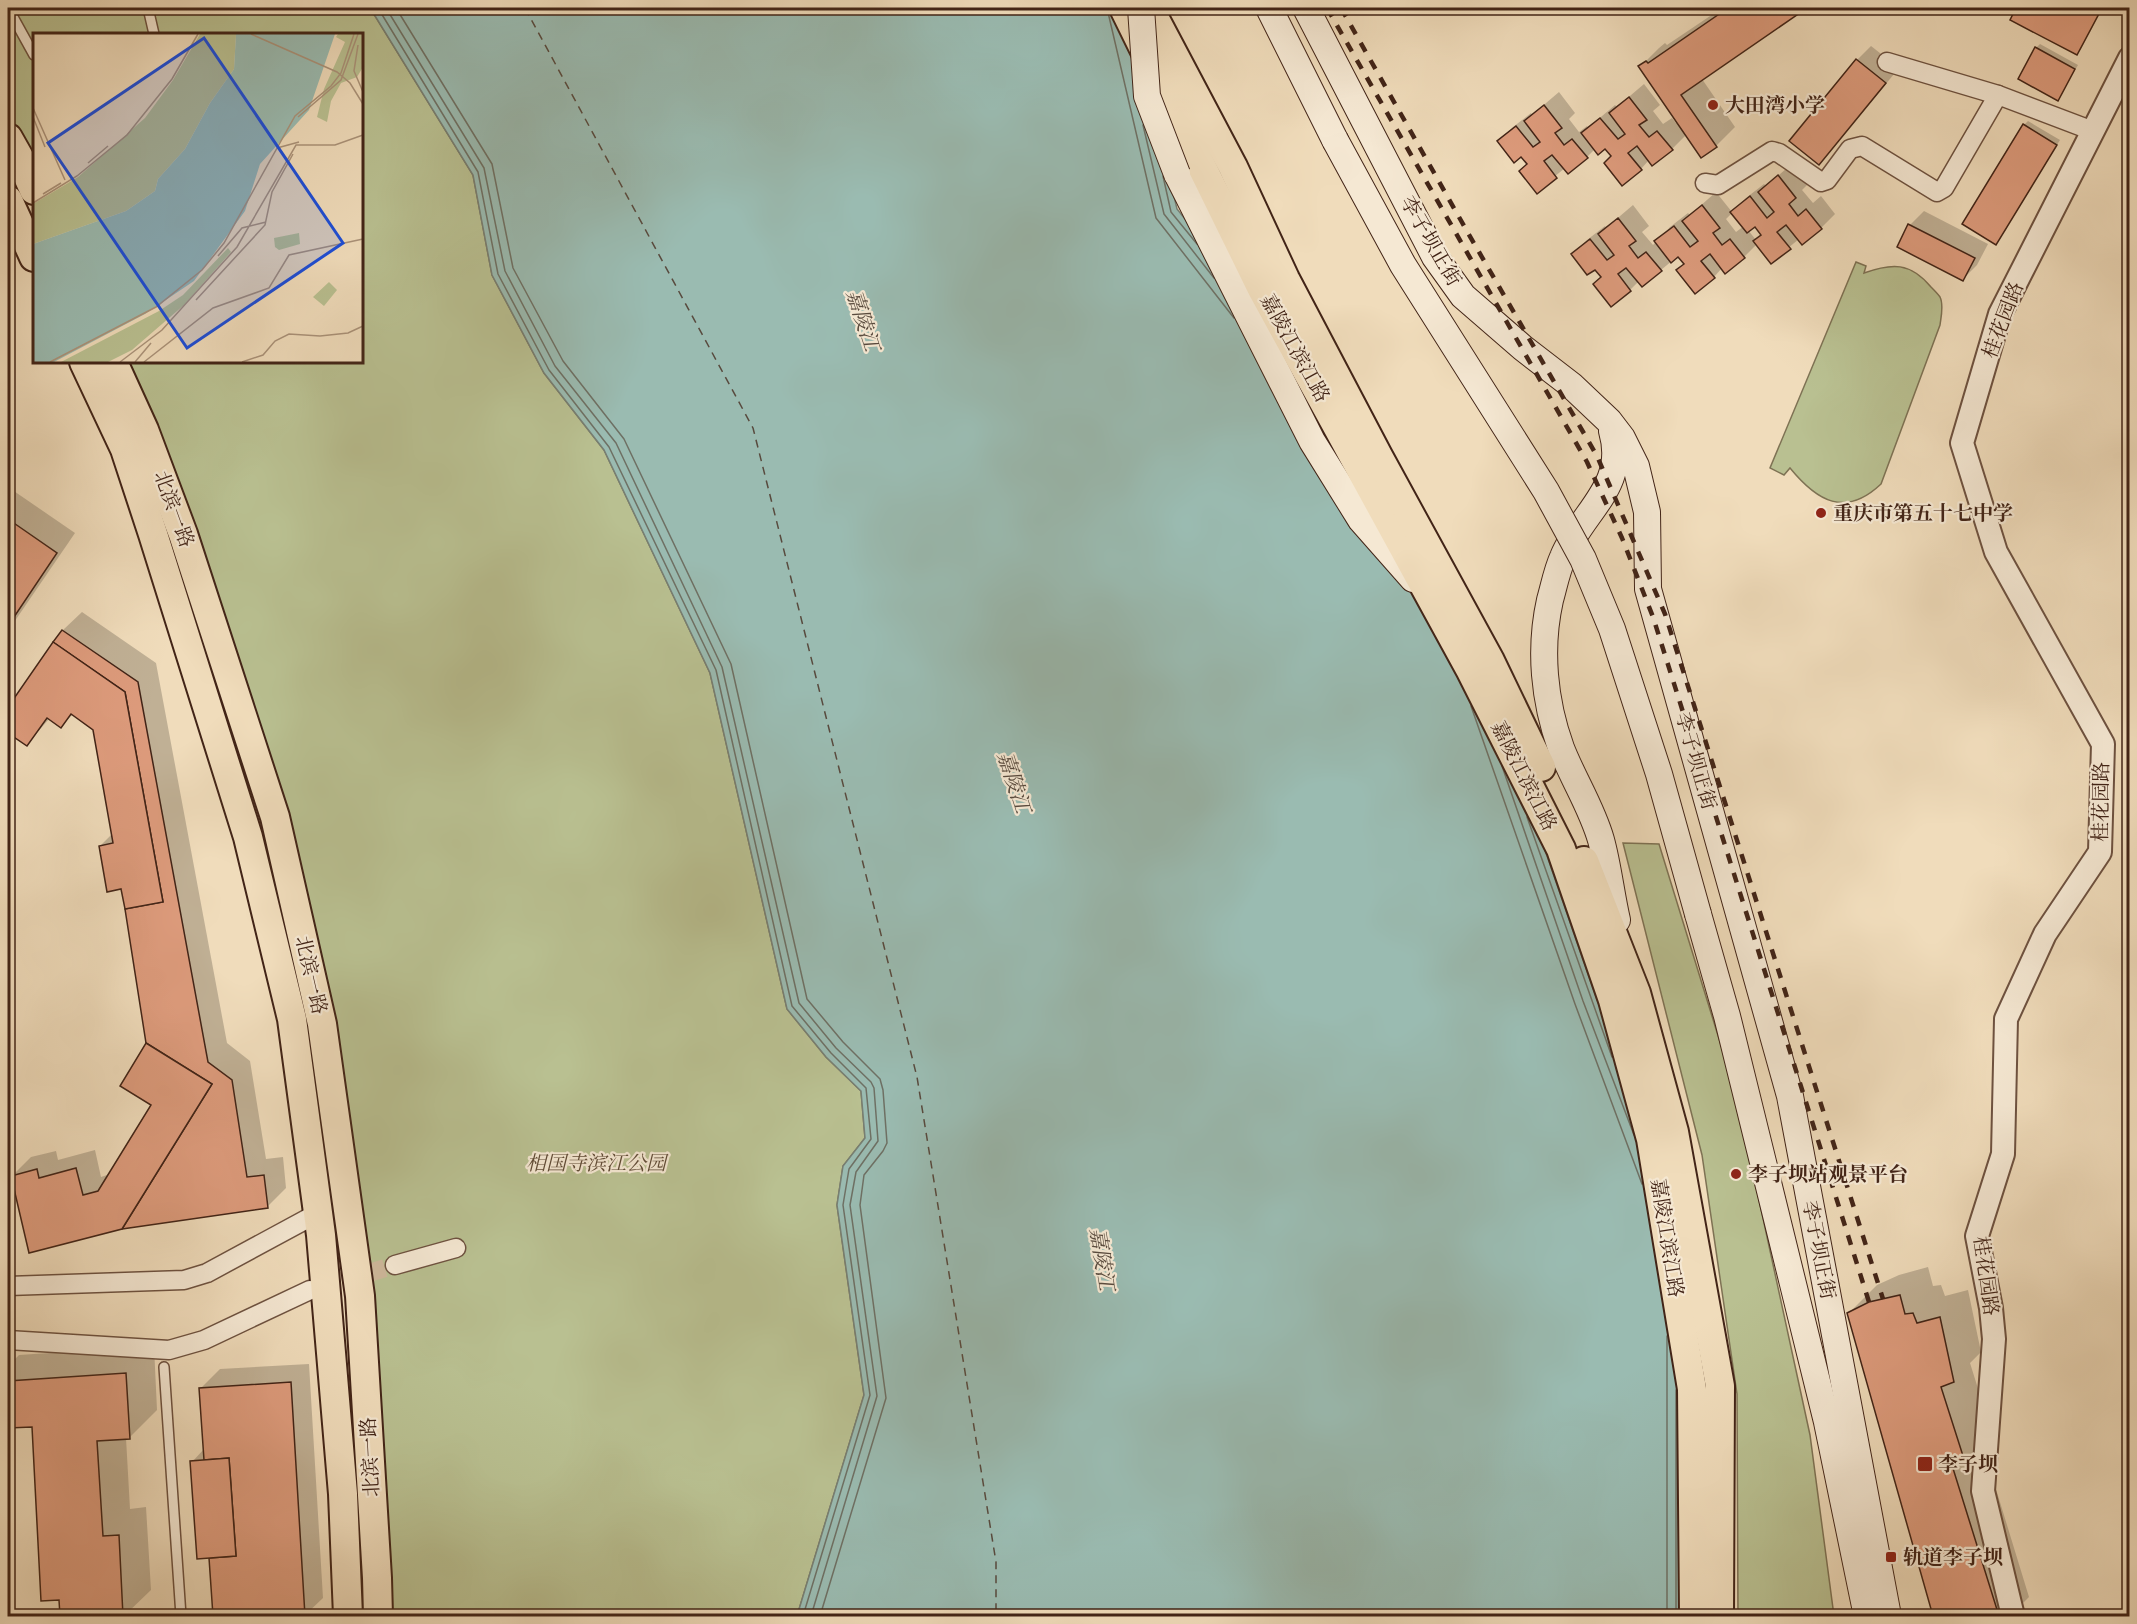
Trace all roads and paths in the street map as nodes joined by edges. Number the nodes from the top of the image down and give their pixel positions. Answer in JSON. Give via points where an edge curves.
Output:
{"nodes":[{"id":1,"x":8,"y":8,"type":"edge"},
{"id":2,"x":148,"y":8,"type":"edge"},
{"id":3,"x":1124,"y":8,"type":"edge"},
{"id":4,"x":1141,"y":8,"type":"edge"},
{"id":5,"x":1149,"y":8,"type":"edge"},
{"id":6,"x":1269,"y":8,"type":"edge"},
{"id":7,"x":1306,"y":8,"type":"edge"},
{"id":8,"x":154,"y":33,"type":"edge"},
{"id":9,"x":33,"y":53,"type":"edge"},
{"id":10,"x":2130,"y":58,"type":"edge"},
{"id":11,"x":1887,"y":62,"type":"dead end"},
{"id":12,"x":1998,"y":96,"type":"junction"},
{"id":13,"x":2092,"y":132,"type":"junction"},
{"id":14,"x":8,"y":138,"type":"edge"},
{"id":15,"x":1705,"y":183,"type":"dead end"},
{"id":16,"x":33,"y":188,"type":"edge"},
{"id":17,"x":8,"y":200,"type":"edge"},
{"id":18,"x":33,"y":255,"type":"edge"},
{"id":19,"x":84,"y":363,"type":"edge"},
{"id":20,"x":122,"y":367,"type":"edge"},
{"id":21,"x":1609,"y":421,"type":"junction"},
{"id":22,"x":1430,"y":598,"type":"junction"},
{"id":23,"x":1636,"y":993,"type":"junction"},
{"id":24,"x":318,"y":1213,"type":"junction"},
{"id":25,"x":456,"y":1248,"type":"dead end"},
{"id":26,"x":395,"y":1265,"type":"tunnel mouth"},
{"id":27,"x":8,"y":1286,"type":"edge"},
{"id":28,"x":310,"y":1290,"type":"tunnel mouth"},
{"id":29,"x":8,"y":1340,"type":"edge"},
{"id":30,"x":164,"y":1367,"type":"dead end"},
{"id":31,"x":181,"y":1617,"type":"edge"},
{"id":32,"x":348,"y":1617,"type":"edge"},
{"id":33,"x":378,"y":1617,"type":"edge"},
{"id":34,"x":1694,"y":1617,"type":"edge"},
{"id":35,"x":1719,"y":1617,"type":"edge"},
{"id":36,"x":1867,"y":1617,"type":"edge"},
{"id":37,"x":1888,"y":1617,"type":"edge"},
{"id":38,"x":2013,"y":1617,"type":"edge"}],
"edges":[{"from":1,"to":9,"type":"lane"},
{"from":2,"to":8,"type":"lane"},
{"from":3,"to":22,"type":"main road","name":"嘉陵江滨江路","bridge":true,"via":[[1262,289]]},
{"from":4,"to":22,"type":"main road","bridge":true,"via":[[1147,96],[1177,174],[1312,441],[1361,520]]},
{"from":5,"to":23,"type":"main road","name":"嘉陵江滨江路","via":[[1233,167],[1285,279],[1490,661],[1579,848]]},
{"from":6,"to":36,"type":"main road","name":"李子坝正街","bridge":true,"via":[[1403,265],[1546,490],[1583,559],[1612,629],[1652,752],[1727,1016],[1827,1422]]},
{"from":7,"to":21,"type":"main road","name":"李子坝正街","via":[[1435,257],[1463,296]]},
{"from":10,"to":13,"type":"street","name":"桂花园路"},
{"from":11,"to":12,"type":"street"},
{"from":12,"to":13,"type":"street"},
{"from":12,"to":15,"type":"street","via":[[1944,188],[1937,192],[1862,146],[1850,149],[1827,180],[1821,182],[1772,151],[1718,185]]},
{"from":13,"to":38,"type":"street","name":"桂花园路","via":[[2000,314],[1962,443],[1996,552],[2103,744],[2100,852],[2045,934],[2006,1019],[2004,1154],[1977,1236],[1994,1339],[1983,1491]]},
{"from":14,"to":16,"type":"main road"},
{"from":17,"to":18,"type":"main road"},
{"from":19,"to":24,"type":"main road","name":"北滨一路","via":[[125,449],[248,837],[291,1019]]},
{"from":20,"to":33,"type":"main road","name":"北滨一路","via":[[183,534],[275,817],[321,1023],[360,1296]]},
{"from":21,"to":23,"type":"main road","via":[[1617,447],[1614,474],[1562,557],[1550,602],[1544,650],[1546,695],[1561,747],[1601,839]]},
{"from":21,"to":37,"type":"main road","name":"李子坝正街","via":[[1636,466],[1647,512],[1648,589],[1790,1096]]},
{"from":22,"to":34,"type":"main road","name":"嘉陵江滨江路","via":[[1561,849],[1613,1000],[1651,1139],[1692,1389]]},
{"from":23,"to":35,"type":"main road","name":"嘉陵江滨江路","via":[[1674,1132],[1720,1386]]},
{"from":24,"to":27,"type":"street","via":[[207,1273],[184,1280]]},
{"from":24,"to":32,"type":"main road","name":"北滨一路","via":[[343,1494]]},
{"from":25,"to":26,"type":"street"},
{"from":28,"to":29,"type":"street","via":[[204,1340],[169,1350]]},
{"from":30,"to":31,"type":"lane"}]}
